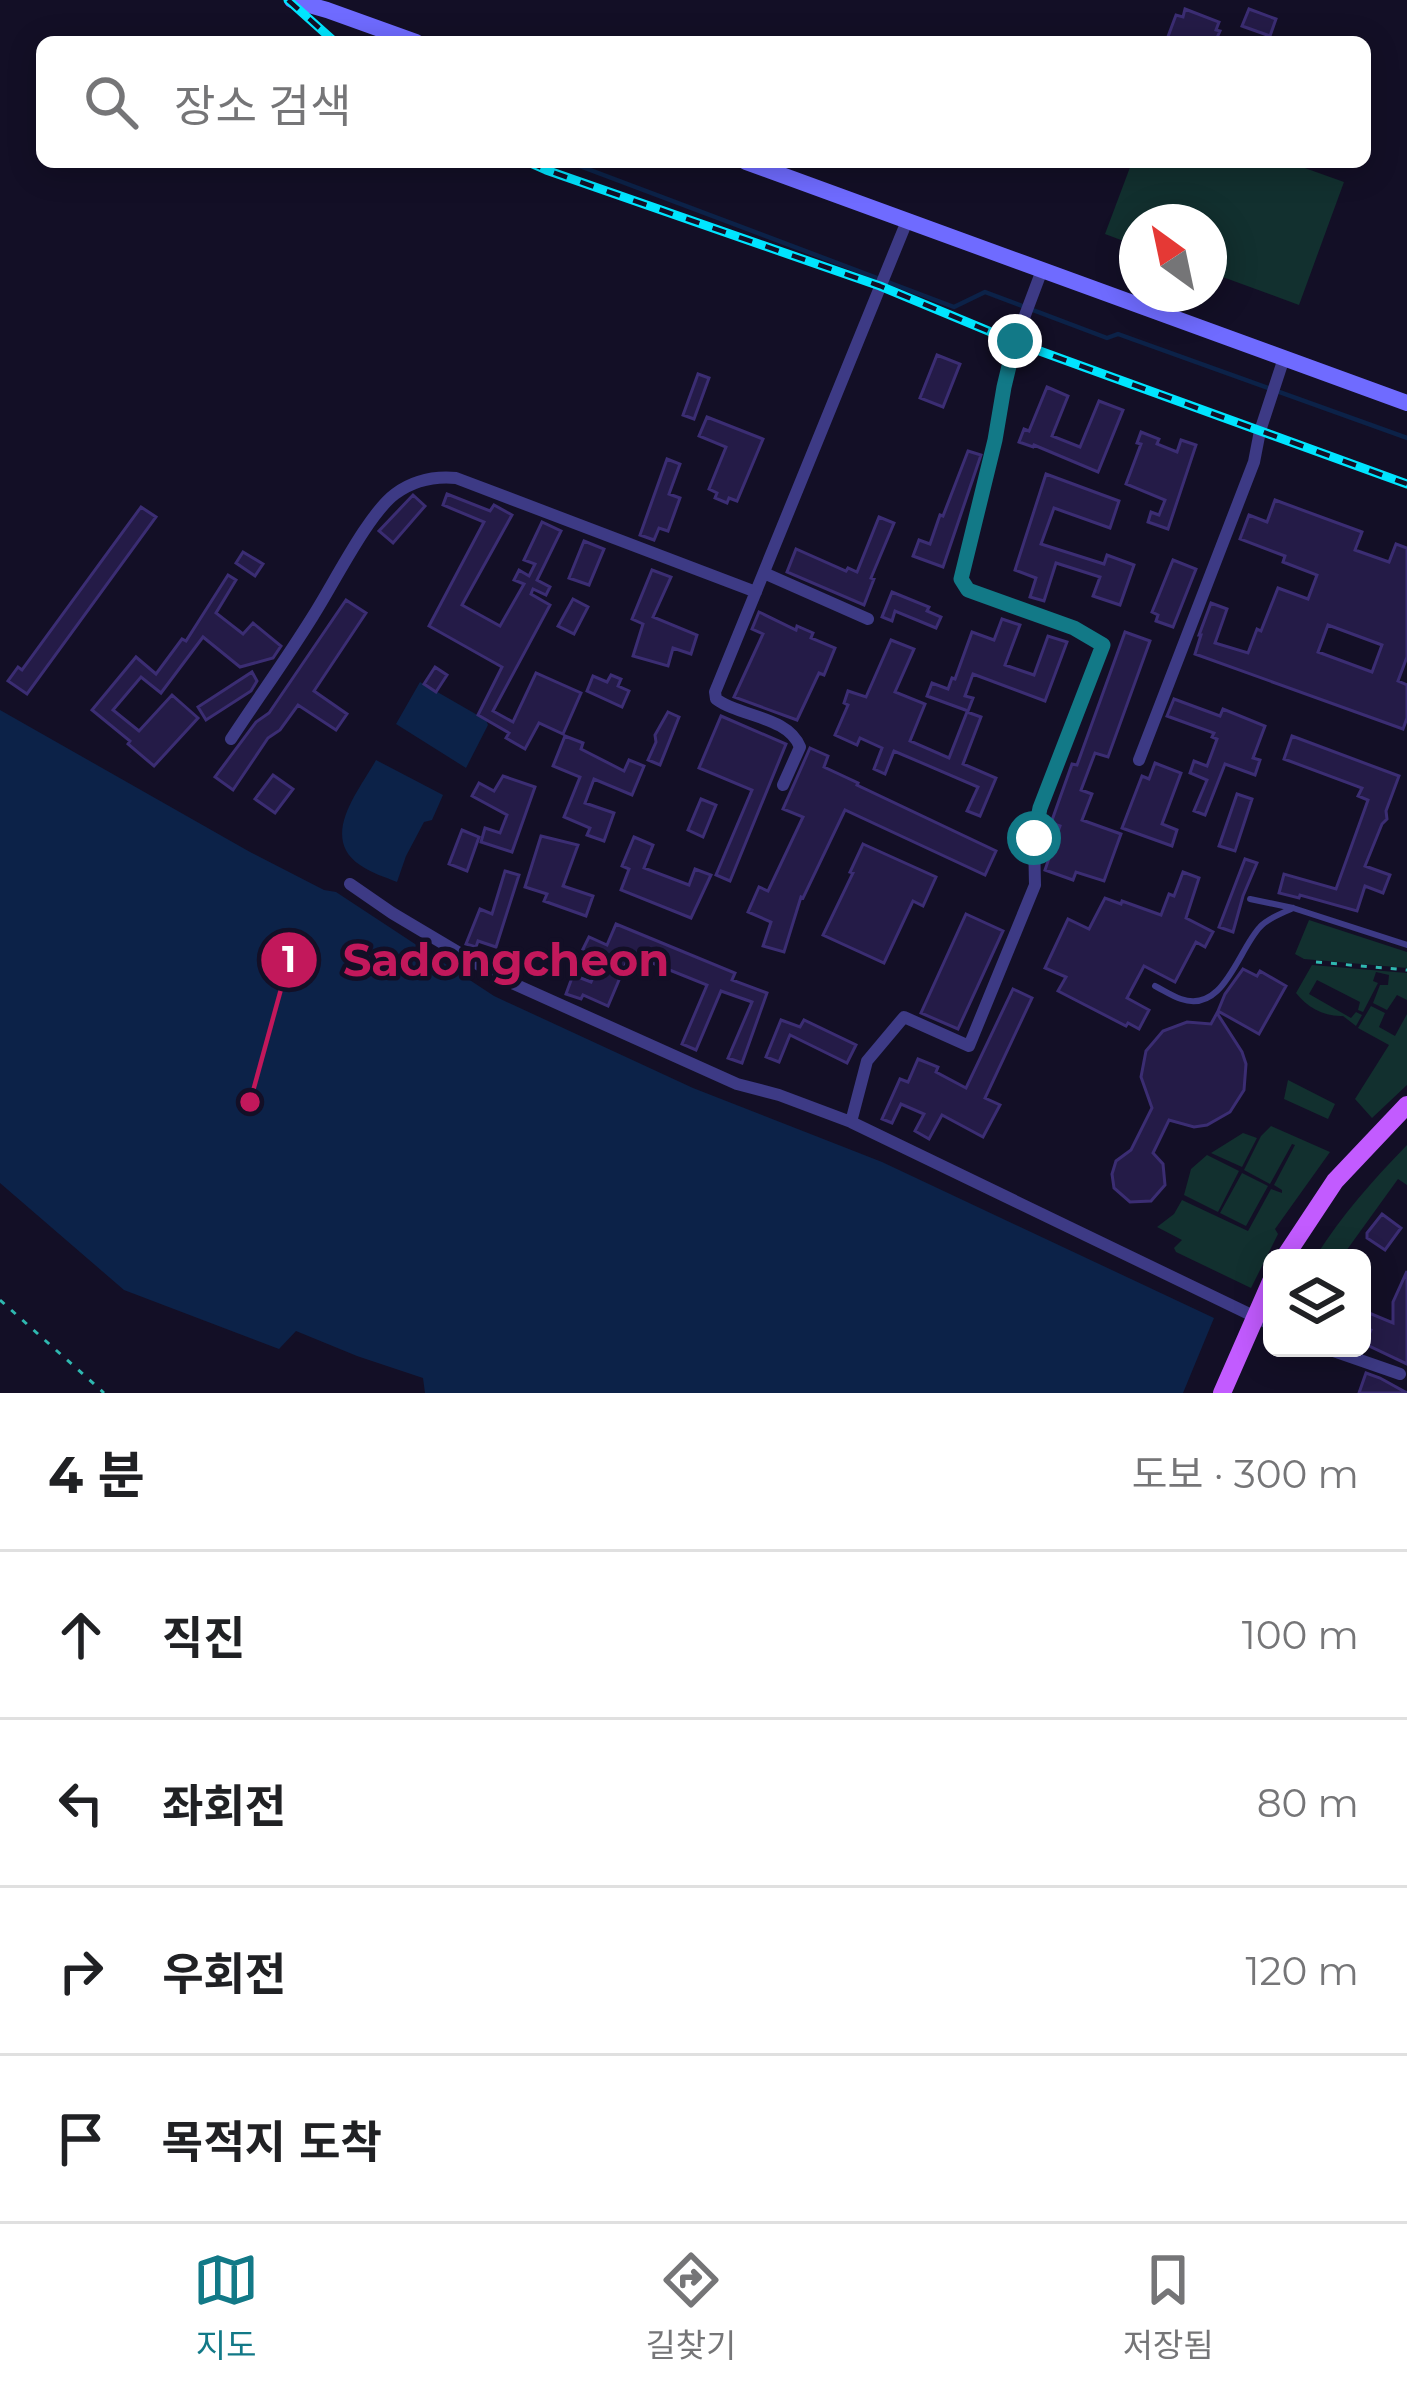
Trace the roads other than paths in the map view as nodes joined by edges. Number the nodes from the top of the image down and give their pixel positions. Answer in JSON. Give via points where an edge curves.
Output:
{"nodes":[{"id":1,"x":292,"y":0,"type":"edge"},
{"id":2,"x":326,"y":5,"type":"edge"},
{"id":3,"x":401,"y":36,"type":"edge"},
{"id":4,"x":763,"y":168,"type":"edge"},
{"id":5,"x":908,"y":220,"type":"junction"},
{"id":6,"x":1042,"y":270,"type":"junction"},
{"id":7,"x":1284,"y":358,"type":"junction"},
{"id":8,"x":1407,"y":403,"type":"edge"},
{"id":9,"x":764,"y":573,"type":"junction"},
{"id":10,"x":756,"y":592,"type":"junction"},
{"id":11,"x":868,"y":620,"type":"dead end"},
{"id":12,"x":231,"y":739,"type":"dead end"},
{"id":13,"x":1139,"y":760,"type":"dead end"},
{"id":14,"x":783,"y":785,"type":"dead end"},
{"id":15,"x":350,"y":884,"type":"dead end"},
{"id":16,"x":1250,"y":899,"type":"dead end"},
{"id":17,"x":1294,"y":908,"type":"junction"},
{"id":18,"x":1407,"y":945,"type":"edge"},
{"id":19,"x":1155,"y":986,"type":"dead end"},
{"id":20,"x":1407,"y":1105,"type":"edge"},
{"id":21,"x":851,"y":1122,"type":"junction"},
{"id":22,"x":1290,"y":1249,"type":"edge"},
{"id":23,"x":1263,"y":1321,"type":"edge"},
{"id":24,"x":1263,"y":1323,"type":"edge"},
{"id":25,"x":1351,"y":1357,"type":"edge"},
{"id":26,"x":1400,"y":1374,"type":"dead end"},
{"id":27,"x":1222,"y":1393,"type":"edge"}],
"edges":[{"from":1,"to":2,"type":"main road"},
{"from":2,"to":3,"type":"main road"},
{"from":4,"to":5,"type":"main road"},
{"from":5,"to":6,"type":"main road"},
{"from":5,"to":9,"type":"street"},
{"from":6,"to":7,"type":"main road"},
{"from":6,"to":21,"type":"street","via":[[1015,341],[961,579],[968,590],[1103,645],[1040,808],[1035,885],[969,1046],[904,1017],[867,1061]]},
{"from":7,"to":8,"type":"main road"},
{"from":7,"to":13,"type":"street","via":[[1254,462]]},
{"from":9,"to":10,"type":"street"},
{"from":9,"to":11,"type":"street"},
{"from":10,"to":12,"type":"street","via":[[436,476],[393,495],[377,512]]},
{"from":10,"to":14,"type":"street","via":[[715,692],[727,707],[796,736],[800,747]]},
{"from":15,"to":21,"type":"street","via":[[503,979],[737,1084]]},
{"from":16,"to":17,"type":"lane"},
{"from":17,"to":18,"type":"lane"},
{"from":17,"to":19,"type":"lane","via":[[1262,924],[1211,996],[1182,1000]]},
{"from":20,"to":22,"type":"main road","via":[[1335,1180]]},
{"from":21,"to":23,"type":"street"},
{"from":24,"to":27,"type":"main road"},
{"from":25,"to":26,"type":"street"}]}
